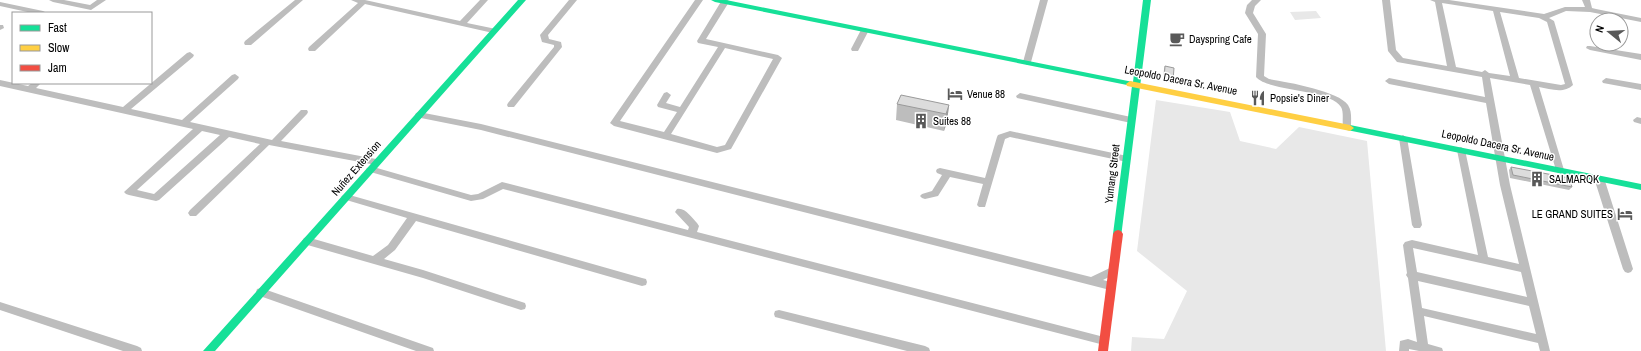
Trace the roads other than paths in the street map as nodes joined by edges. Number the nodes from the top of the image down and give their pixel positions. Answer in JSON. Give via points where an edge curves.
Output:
{"nodes":[{"id":1,"x":53,"y":0,"type":"edge"},
{"id":2,"x":102,"y":0,"type":"edge"},
{"id":3,"x":299,"y":0,"type":"edge"},
{"id":4,"x":355,"y":0,"type":"edge"},
{"id":5,"x":484,"y":0,"type":"edge"},
{"id":6,"x":522,"y":0,"type":"edge"},
{"id":7,"x":573,"y":0,"type":"edge"},
{"id":8,"x":699,"y":0,"type":"edge"},
{"id":9,"x":1044,"y":0,"type":"edge"},
{"id":10,"x":1147,"y":0,"type":"edge"},
{"id":11,"x":1257,"y":0,"type":"edge"},
{"id":12,"x":1386,"y":0,"type":"edge"},
{"id":13,"x":1437,"y":0,"type":"edge"},
{"id":14,"x":1586,"y":0,"type":"edge"},
{"id":15,"x":719,"y":1,"type":"edge"},
{"id":16,"x":363,"y":2,"type":"junction"},
{"id":17,"x":0,"y":4,"type":"edge"},
{"id":18,"x":1496,"y":10,"type":"junction"},
{"id":19,"x":1591,"y":10,"type":"junction"},
{"id":20,"x":38,"y":12,"type":"edge"},
{"id":21,"x":1544,"y":17,"type":"junction"},
{"id":22,"x":1641,"y":20,"type":"edge"},
{"id":23,"x":462,"y":24,"type":"junction"},
{"id":24,"x":865,"y":30,"type":"junction"},
{"id":25,"x":493,"y":31,"type":"junction"},
{"id":26,"x":248,"y":43,"type":"dead end"},
{"id":27,"x":723,"y":46,"type":"junction"},
{"id":28,"x":312,"y":49,"type":"dead end"},
{"id":29,"x":855,"y":49,"type":"dead end"},
{"id":30,"x":1616,"y":52,"type":"edge"},
{"id":31,"x":190,"y":54,"type":"dead end"},
{"id":32,"x":1641,"y":56,"type":"edge"},
{"id":33,"x":1027,"y":62,"type":"junction"},
{"id":34,"x":1452,"y":69,"type":"junction"},
{"id":35,"x":1485,"y":73,"type":"junction"},
{"id":36,"x":235,"y":77,"type":"dead end"},
{"id":37,"x":1515,"y":79,"type":"junction"},
{"id":38,"x":1389,"y":81,"type":"dead end"},
{"id":39,"x":1606,"y":81,"type":"dead end"},
{"id":40,"x":1533,"y":82,"type":"junction"},
{"id":41,"x":0,"y":83,"type":"edge"},
{"id":42,"x":36,"y":84,"type":"edge"},
{"id":43,"x":1136,"y":84,"type":"junction"},
{"id":44,"x":1641,"y":87,"type":"edge"},
{"id":45,"x":29,"y":90,"type":"junction"},
{"id":46,"x":667,"y":95,"type":"dead end"},
{"id":47,"x":1020,"y":96,"type":"dead end"},
{"id":48,"x":1490,"y":102,"type":"junction"},
{"id":49,"x":511,"y":104,"type":"dead end"},
{"id":50,"x":125,"y":110,"type":"junction"},
{"id":51,"x":683,"y":110,"type":"junction"},
{"id":52,"x":304,"y":112,"type":"dead end"},
{"id":53,"x":419,"y":115,"type":"junction"},
{"id":54,"x":1132,"y":120,"type":"junction"},
{"id":55,"x":183,"y":124,"type":"junction"},
{"id":56,"x":1347,"y":126,"type":"junction"},
{"id":57,"x":200,"y":127,"type":"junction"},
{"id":58,"x":227,"y":133,"type":"junction"},
{"id":59,"x":666,"y":136,"type":"junction"},
{"id":60,"x":1403,"y":138,"type":"junction"},
{"id":61,"x":270,"y":143,"type":"junction"},
{"id":62,"x":1461,"y":150,"type":"junction"},
{"id":63,"x":1499,"y":158,"type":"junction"},
{"id":64,"x":1126,"y":159,"type":"junction"},
{"id":65,"x":373,"y":166,"type":"junction"},
{"id":66,"x":1560,"y":170,"type":"junction"},
{"id":67,"x":1599,"y":178,"type":"junction"},
{"id":68,"x":988,"y":182,"type":"junction"},
{"id":69,"x":1641,"y":187,"type":"edge"},
{"id":70,"x":924,"y":196,"type":"dead end"},
{"id":71,"x":346,"y":197,"type":"junction"},
{"id":72,"x":982,"y":205,"type":"dead end"},
{"id":73,"x":680,"y":212,"type":"dead end"},
{"id":74,"x":193,"y":213,"type":"dead end"},
{"id":75,"x":414,"y":216,"type":"junction"},
{"id":76,"x":1417,"y":225,"type":"dead end"},
{"id":77,"x":692,"y":234,"type":"junction"},
{"id":78,"x":307,"y":241,"type":"junction"},
{"id":79,"x":373,"y":260,"type":"junction"},
{"id":80,"x":1484,"y":260,"type":"junction"},
{"id":81,"x":1525,"y":269,"type":"junction"},
{"id":82,"x":1628,"y":269,"type":"dead end"},
{"id":83,"x":1112,"y":271,"type":"junction"},
{"id":84,"x":1411,"y":275,"type":"junction"},
{"id":85,"x":1092,"y":281,"type":"junction"},
{"id":86,"x":642,"y":282,"type":"dead end"},
{"id":87,"x":1110,"y":286,"type":"junction"},
{"id":88,"x":261,"y":292,"type":"junction"},
{"id":89,"x":1534,"y":303,"type":"junction"},
{"id":90,"x":0,"y":306,"type":"edge"},
{"id":91,"x":522,"y":306,"type":"dead end"},
{"id":92,"x":1418,"y":311,"type":"junction"},
{"id":93,"x":779,"y":314,"type":"dead end"},
{"id":94,"x":1542,"y":340,"type":"junction"},
{"id":95,"x":1104,"y":346,"type":"edge"},
{"id":96,"x":1423,"y":347,"type":"junction"},
{"id":97,"x":211,"y":350,"type":"edge"},
{"id":98,"x":137,"y":351,"type":"edge"},
{"id":99,"x":429,"y":351,"type":"edge"},
{"id":100,"x":925,"y":351,"type":"edge"},
{"id":101,"x":1404,"y":351,"type":"edge"},
{"id":102,"x":1438,"y":351,"type":"edge"},
{"id":103,"x":1545,"y":351,"type":"edge"}],
"edges":[{"from":1,"to":2,"type":"street","via":[[91,8]]},
{"from":3,"to":26,"type":"street"},
{"from":4,"to":16,"type":"street"},
{"from":5,"to":23,"type":"street"},
{"from":6,"to":25,"type":"main road","name":"Nuñez Extension"},
{"from":7,"to":49,"type":"street","via":[[544,35],[545,40],[558,44],[558,47]]},
{"from":8,"to":59,"type":"street","via":[[614,122]]},
{"from":9,"to":33,"type":"street"},
{"from":10,"to":43,"type":"main road","name":"Yumang Street"},
{"from":11,"to":56,"type":"street","via":[[1251,4],[1249,13],[1262,34],[1260,77],[1266,81],[1322,94],[1342,102],[1346,109]]},
{"from":12,"to":34,"type":"street","via":[[1393,54],[1404,61]]},
{"from":13,"to":18,"type":"street"},
{"from":13,"to":34,"type":"street"},
{"from":14,"to":19,"type":"street"},
{"from":15,"to":24,"type":"main road","name":"Leopoldo Dacera Sr. Avenue"},
{"from":15,"to":27,"type":"street","via":[[701,41]]},
{"from":16,"to":23,"type":"street"},
{"from":16,"to":28,"type":"street"},
{"from":17,"to":20,"type":"street"},
{"from":18,"to":21,"type":"street"},
{"from":18,"to":37,"type":"street"},
{"from":19,"to":21,"type":"street","via":[[1565,9]]},
{"from":19,"to":22,"type":"street"},
{"from":21,"to":40,"type":"street","via":[[1550,21],[1569,85],[1562,88]]},
{"from":23,"to":25,"type":"street"},
{"from":24,"to":29,"type":"street"},
{"from":24,"to":33,"type":"main road","name":"Leopoldo Dacera Sr. Avenue"},
{"from":25,"to":53,"type":"main road","name":"Nuñez Extension"},
{"from":27,"to":51,"type":"street"},
{"from":27,"to":59,"type":"street","via":[[778,58],[728,147],[717,150]]},
{"from":30,"to":32,"type":"street"},
{"from":31,"to":50,"type":"street"},
{"from":33,"to":43,"type":"main road","name":"Leopoldo Dacera Sr. Avenue"},
{"from":34,"to":35,"type":"street"},
{"from":35,"to":37,"type":"street"},
{"from":35,"to":48,"type":"street"},
{"from":36,"to":55,"type":"street"},
{"from":37,"to":40,"type":"street"},
{"from":38,"to":48,"type":"street"},
{"from":39,"to":44,"type":"street"},
{"from":40,"to":66,"type":"street"},
{"from":41,"to":45,"type":"street"},
{"from":42,"to":45,"type":"street"},
{"from":43,"to":54,"type":"main road","name":"Yumang Street"},
{"from":43,"to":56,"type":"main road","name":"Leopoldo Dacera Sr. Avenue"},
{"from":45,"to":50,"type":"street"},
{"from":46,"to":51,"type":"street","via":[[661,105]]},
{"from":47,"to":54,"type":"street"},
{"from":48,"to":63,"type":"street"},
{"from":50,"to":55,"type":"street"},
{"from":51,"to":59,"type":"street"},
{"from":52,"to":61,"type":"street"},
{"from":53,"to":65,"type":"main road","name":"Nuñez Extension"},
{"from":53,"to":85,"type":"street","via":[[481,127]]},
{"from":54,"to":64,"type":"main road","name":"Yumang Street"},
{"from":55,"to":57,"type":"street"},
{"from":56,"to":60,"type":"main road","name":"Leopoldo Dacera Sr. Avenue"},
{"from":57,"to":58,"type":"street"},
{"from":57,"to":58,"type":"street","via":[[128,192],[156,198]]},
{"from":58,"to":61,"type":"street"},
{"from":60,"to":62,"type":"main road","name":"Leopoldo Dacera Sr. Avenue"},
{"from":60,"to":76,"type":"street"},
{"from":61,"to":65,"type":"street"},
{"from":61,"to":74,"type":"street"},
{"from":62,"to":63,"type":"main road","name":"Leopoldo Dacera Sr. Avenue"},
{"from":62,"to":80,"type":"street"},
{"from":63,"to":66,"type":"main road","name":"Leopoldo Dacera Sr. Avenue"},
{"from":63,"to":81,"type":"street"},
{"from":64,"to":68,"type":"street","via":[[1016,135],[1004,135]]},
{"from":64,"to":83,"type":"main road","name":"Yumang Street"},
{"from":65,"to":71,"type":"main road","name":"Nuñez Extension"},
{"from":65,"to":77,"type":"street","via":[[471,198],[480,197],[502,185]]},
{"from":66,"to":67,"type":"main road","name":"Leopoldo Dacera Sr. Avenue"},
{"from":67,"to":69,"type":"main road","name":"Leopoldo Dacera Sr. Avenue"},
{"from":67,"to":82,"type":"street"},
{"from":68,"to":70,"type":"street","via":[[944,172],[936,194]]},
{"from":68,"to":72,"type":"street"},
{"from":71,"to":75,"type":"street"},
{"from":71,"to":78,"type":"main road","name":"Nuñez Extension"},
{"from":73,"to":77,"type":"street","via":[[694,226]]},
{"from":75,"to":79,"type":"street","via":[[389,250],[381,258]]},
{"from":75,"to":86,"type":"street"},
{"from":77,"to":95,"type":"street"},
{"from":78,"to":79,"type":"street"},
{"from":78,"to":88,"type":"main road","name":"Nuñez Extension"},
{"from":79,"to":91,"type":"street"},
{"from":80,"to":81,"type":"street"},
{"from":80,"to":84,"type":"street","via":[[1409,244],[1407,247]]},
{"from":81,"to":89,"type":"street"},
{"from":83,"to":85,"type":"street"},
{"from":83,"to":87,"type":"main road","name":"Yumang Street"},
{"from":84,"to":89,"type":"street"},
{"from":84,"to":92,"type":"street"},
{"from":85,"to":87,"type":"street"},
{"from":87,"to":95,"type":"main road","name":"Yumang Street"},
{"from":88,"to":97,"type":"main road","name":"Nuñez Extension"},
{"from":88,"to":99,"type":"street"},
{"from":89,"to":94,"type":"street"},
{"from":90,"to":98,"type":"street"},
{"from":92,"to":94,"type":"street"},
{"from":92,"to":96,"type":"street"},
{"from":93,"to":100,"type":"street"},
{"from":94,"to":103,"type":"street"},
{"from":96,"to":101,"type":"street","via":[[1404,344]]},
{"from":96,"to":102,"type":"street"}]}
